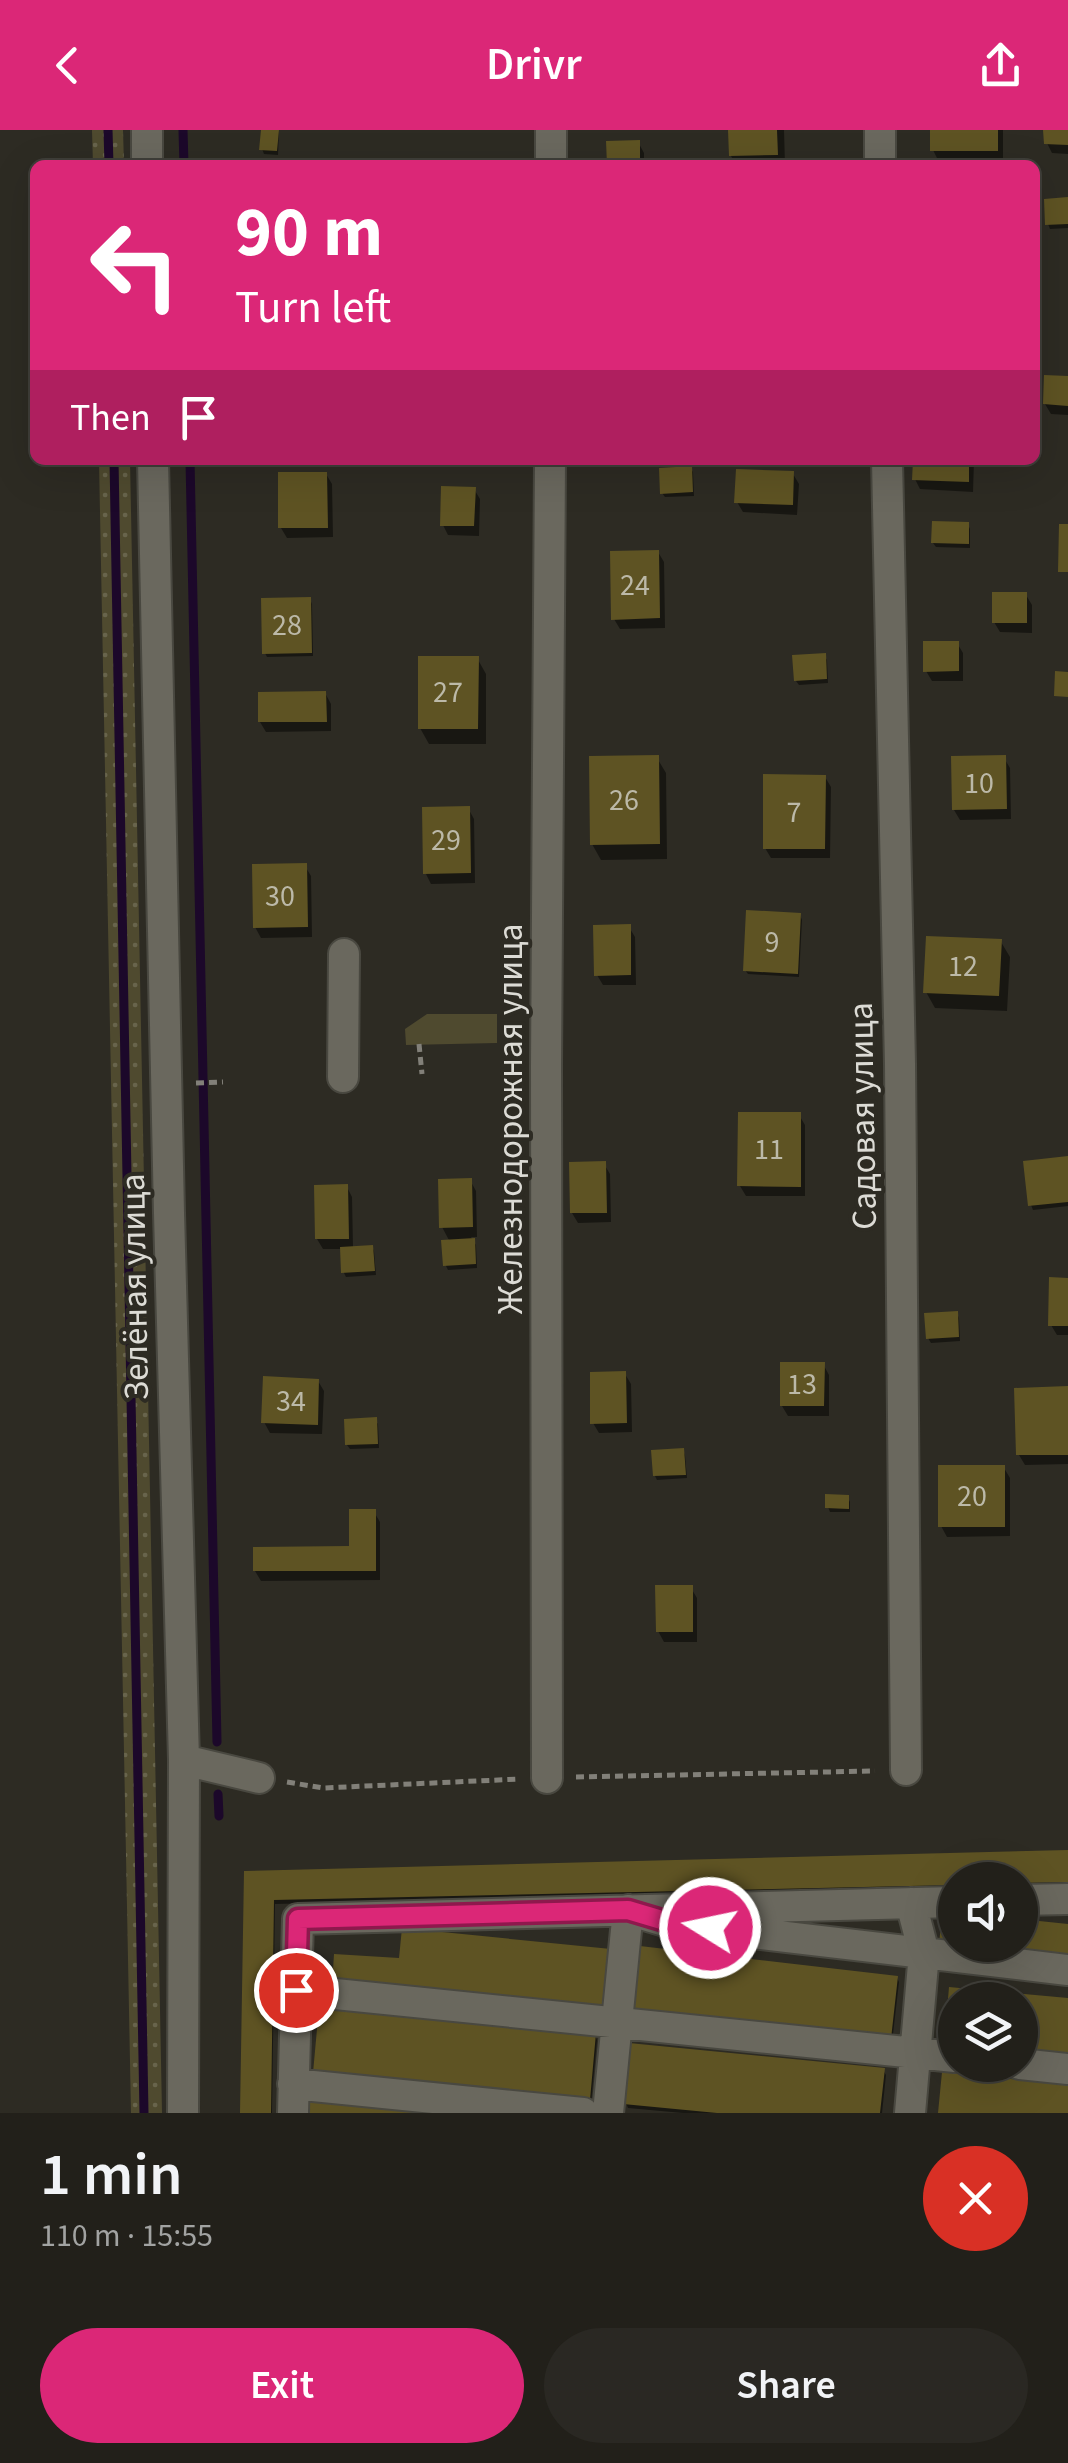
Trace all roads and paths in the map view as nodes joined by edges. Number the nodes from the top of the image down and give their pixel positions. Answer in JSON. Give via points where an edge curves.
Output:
{"nodes":[{"id":1,"x":146,"y":130,"type":"edge"},
{"id":2,"x":551,"y":130,"type":"edge"},
{"id":3,"x":880,"y":130,"type":"edge"},
{"id":4,"x":147,"y":160,"type":"edge"},
{"id":5,"x":551,"y":160,"type":"edge"},
{"id":6,"x":880,"y":160,"type":"edge"},
{"id":7,"x":153,"y":465,"type":"edge"},
{"id":8,"x":550,"y":465,"type":"edge"},
{"id":9,"x":886,"y":465,"type":"edge"},
{"id":10,"x":344,"y":954,"type":"dead end"},
{"id":11,"x":419,"y":1044,"type":"dead end"},
{"id":12,"x":422,"y":1074,"type":"dead end"},
{"id":13,"x":343,"y":1077,"type":"dead end"},
{"id":14,"x":184,"y":1760,"type":"junction"},
{"id":15,"x":906,"y":1770,"type":"joint"},
{"id":16,"x":259,"y":1778,"type":"joint"},
{"id":17,"x":548,"y":1778,"type":"junction"},
{"id":18,"x":1068,"y":1899,"type":"edge"},
{"id":19,"x":1038,"y":1900,"type":"edge"},
{"id":20,"x":938,"y":1902,"type":"edge"},
{"id":21,"x":911,"y":1903,"type":"junction"},
{"id":22,"x":628,"y":1910,"type":"junction"},
{"id":23,"x":924,"y":1953,"type":"junction"},
{"id":24,"x":1068,"y":1970,"type":"edge"},
{"id":25,"x":296,"y":1990,"type":"junction"},
{"id":26,"x":617,"y":2022,"type":"junction"},
{"id":27,"x":915,"y":2053,"type":"junction"},
{"id":28,"x":938,"y":2055,"type":"edge"},
{"id":29,"x":1038,"y":2066,"type":"edge"},
{"id":30,"x":1068,"y":2069,"type":"edge"},
{"id":31,"x":293,"y":2098,"type":"edge"},
{"id":32,"x":183,"y":2113,"type":"edge"},
{"id":33,"x":583,"y":2113,"type":"edge"},
{"id":34,"x":608,"y":2113,"type":"edge"},
{"id":35,"x":910,"y":2113,"type":"edge"}],
"edges":[{"from":1,"to":4,"type":"street"},
{"from":2,"to":5,"type":"street"},
{"from":3,"to":6,"type":"street"},
{"from":7,"to":14,"type":"street","name":"Зелёная улица"},
{"from":8,"to":17,"type":"street","name":"Железнодорожная улица"},
{"from":9,"to":15,"type":"street","name":"Садовая улица"},
{"from":10,"to":13,"type":"street"},
{"from":11,"to":12,"type":"path"},
{"from":14,"to":16,"type":"street"},
{"from":14,"to":32,"type":"street","name":"Зелёная улица"},
{"from":15,"to":17,"type":"path"},
{"from":16,"to":17,"type":"path","via":[[323,1788]]},
{"from":18,"to":19,"type":"street"},
{"from":20,"to":21,"type":"street"},
{"from":21,"to":22,"type":"street"},
{"from":21,"to":23,"type":"street"},
{"from":22,"to":23,"type":"street","via":[[675,1924]]},
{"from":22,"to":25,"type":"street","via":[[298,1919]]},
{"from":22,"to":26,"type":"street"},
{"from":23,"to":24,"type":"street"},
{"from":23,"to":27,"type":"street"},
{"from":25,"to":26,"type":"street"},
{"from":25,"to":31,"type":"street"},
{"from":26,"to":27,"type":"street"},
{"from":26,"to":34,"type":"street"},
{"from":27,"to":28,"type":"street"},
{"from":27,"to":35,"type":"street"},
{"from":29,"to":30,"type":"street"},
{"from":31,"to":33,"type":"street"}]}
